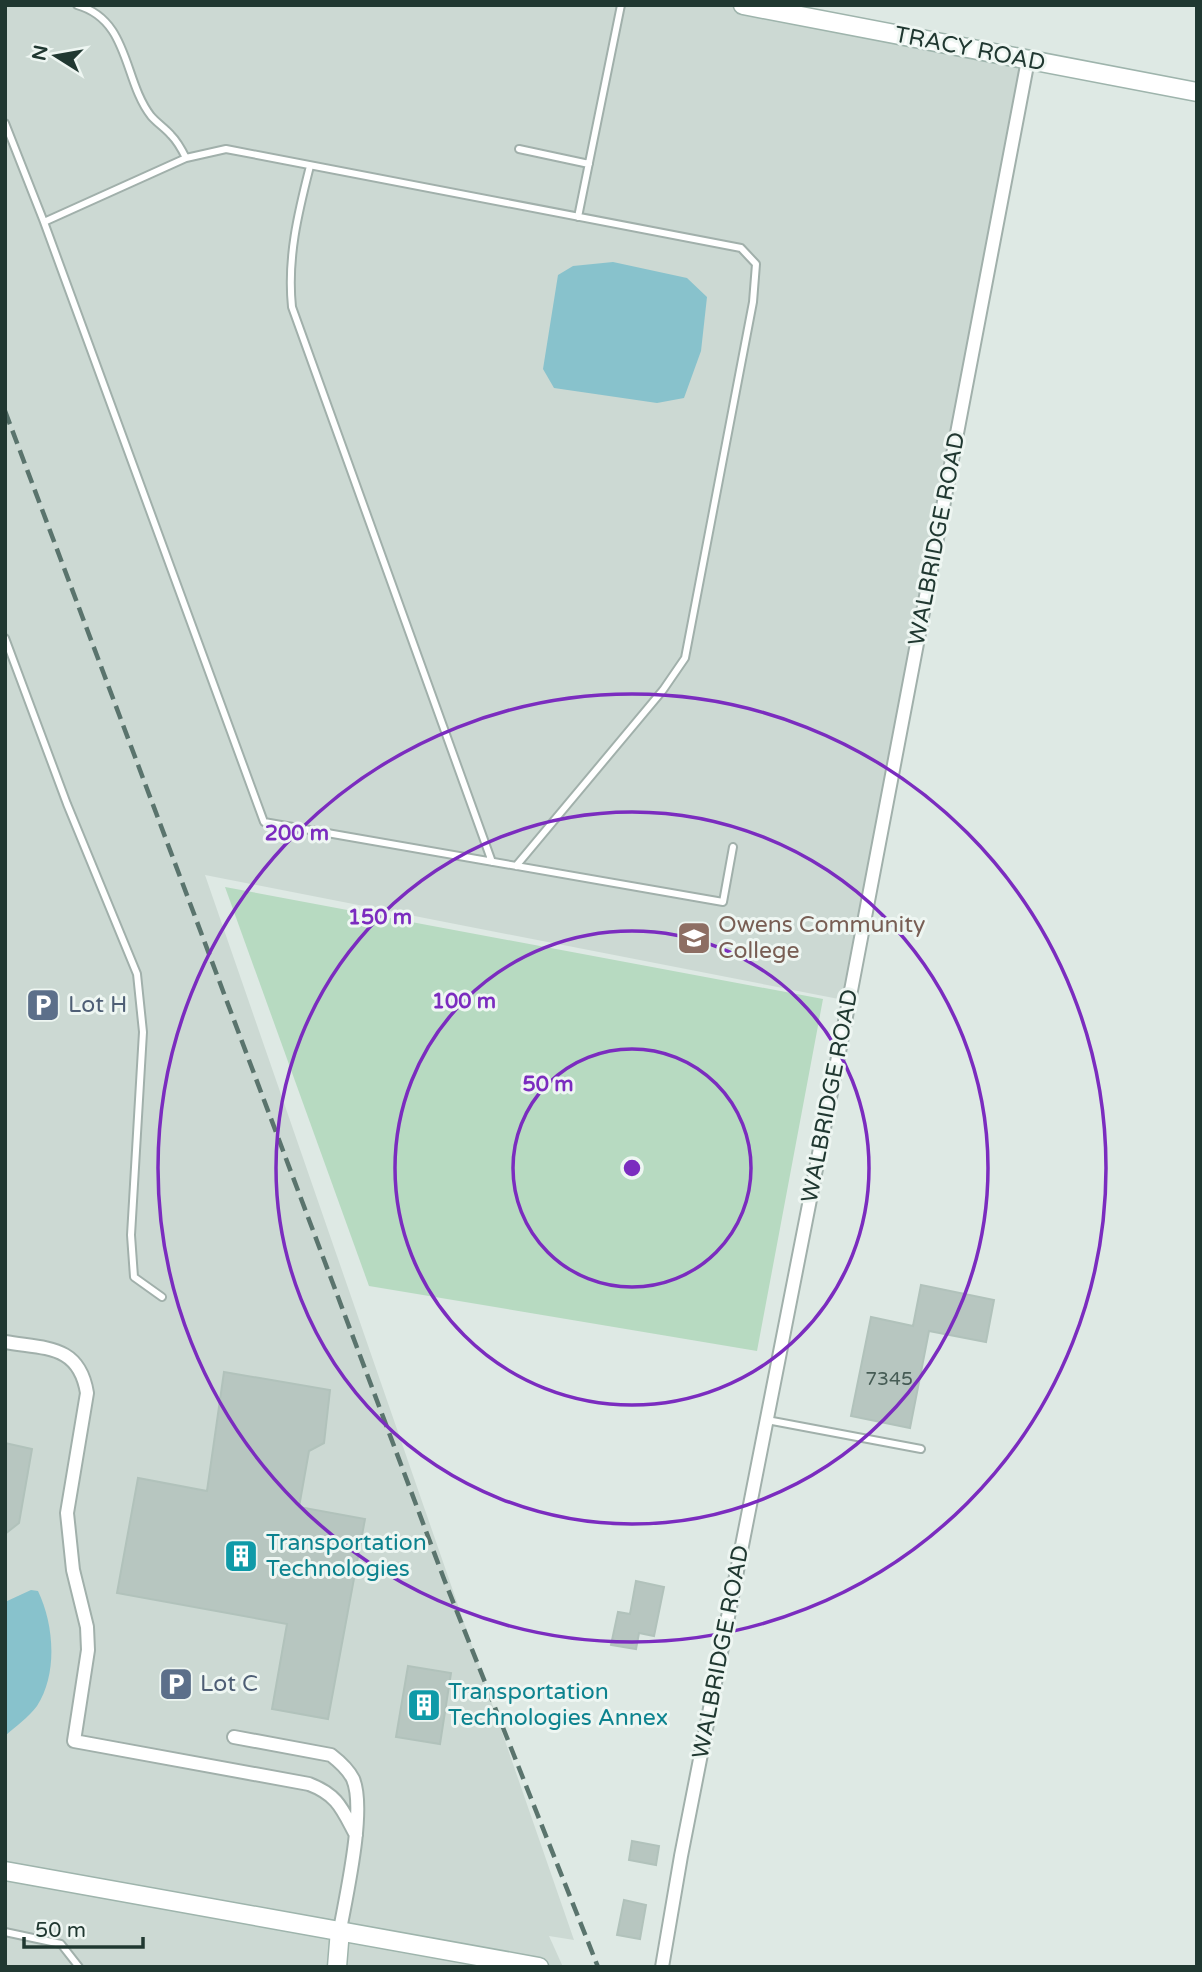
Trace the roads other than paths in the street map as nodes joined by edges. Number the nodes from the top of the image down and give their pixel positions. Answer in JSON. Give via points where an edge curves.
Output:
{"nodes":[{"id":1,"x":77,"y":5,"type":"edge"},
{"id":2,"x":621,"y":5,"type":"edge"},
{"id":3,"x":743,"y":5,"type":"edge"},
{"id":4,"x":1028,"y":60,"type":"junction"},
{"id":5,"x":1197,"y":92,"type":"edge"},
{"id":6,"x":5,"y":123,"type":"edge"},
{"id":7,"x":519,"y":149,"type":"dead end"},
{"id":8,"x":187,"y":158,"type":"junction"},
{"id":9,"x":589,"y":164,"type":"junction"},
{"id":10,"x":310,"y":166,"type":"junction"},
{"id":11,"x":578,"y":217,"type":"junction"},
{"id":12,"x":44,"y":222,"type":"junction"},
{"id":13,"x":5,"y":638,"type":"edge"},
{"id":14,"x":733,"y":847,"type":"dead end"},
{"id":15,"x":492,"y":862,"type":"junction"},
{"id":16,"x":516,"y":866,"type":"junction"},
{"id":17,"x":162,"y":1297,"type":"dead end"},
{"id":18,"x":5,"y":1342,"type":"edge"},
{"id":19,"x":766,"y":1420,"type":"junction"},
{"id":20,"x":921,"y":1449,"type":"dead end"},
{"id":21,"x":234,"y":1737,"type":"dead end"},
{"id":22,"x":356,"y":1835,"type":"junction"},
{"id":23,"x":5,"y":1871,"type":"edge"},
{"id":24,"x":340,"y":1930,"type":"junction"},
{"id":25,"x":5,"y":1932,"type":"edge"},
{"id":26,"x":79,"y":1967,"type":"edge"},
{"id":27,"x":337,"y":1967,"type":"edge"},
{"id":28,"x":539,"y":1967,"type":"edge"},
{"id":29,"x":662,"y":1967,"type":"edge"}],
"edges":[{"from":1,"to":8,"type":"lane","via":[[106,21],[124,50],[151,115],[174,137]]},
{"from":2,"to":9,"type":"lane"},
{"from":3,"to":4,"type":"main road","name":"TRACY ROAD"},
{"from":4,"to":5,"type":"main road","name":"TRACY ROAD"},
{"from":4,"to":19,"type":"street","name":"WALBRIDGE ROAD"},
{"from":6,"to":12,"type":"lane"},
{"from":7,"to":9,"type":"lane"},
{"from":8,"to":10,"type":"lane","via":[[226,149]]},
{"from":8,"to":12,"type":"lane"},
{"from":9,"to":11,"type":"lane"},
{"from":10,"to":11,"type":"lane"},
{"from":10,"to":15,"type":"lane","via":[[295,224],[289,276],[292,307]]},
{"from":11,"to":16,"type":"lane","via":[[741,248],[756,264],[753,302],[685,658]]},
{"from":12,"to":15,"type":"lane","via":[[264,822]]},
{"from":13,"to":17,"type":"lane","via":[[137,974],[143,1032],[131,1235],[134,1278]]},
{"from":14,"to":16,"type":"lane","via":[[723,902]]},
{"from":15,"to":16,"type":"lane"},
{"from":18,"to":22,"type":"street","via":[[71,1357],[85,1379],[87,1393],[67,1513],[88,1650],[74,1741],[309,1784],[327,1791]]},
{"from":19,"to":20,"type":"lane"},
{"from":19,"to":29,"type":"street","name":"WALBRIDGE ROAD"},
{"from":21,"to":22,"type":"street","via":[[331,1755],[343,1764],[354,1780],[357,1796]]},
{"from":22,"to":24,"type":"street"},
{"from":23,"to":24,"type":"main road"},
{"from":24,"to":27,"type":"main road"},
{"from":24,"to":28,"type":"main road"},
{"from":25,"to":26,"type":"lane","via":[[61,1944]]}]}
